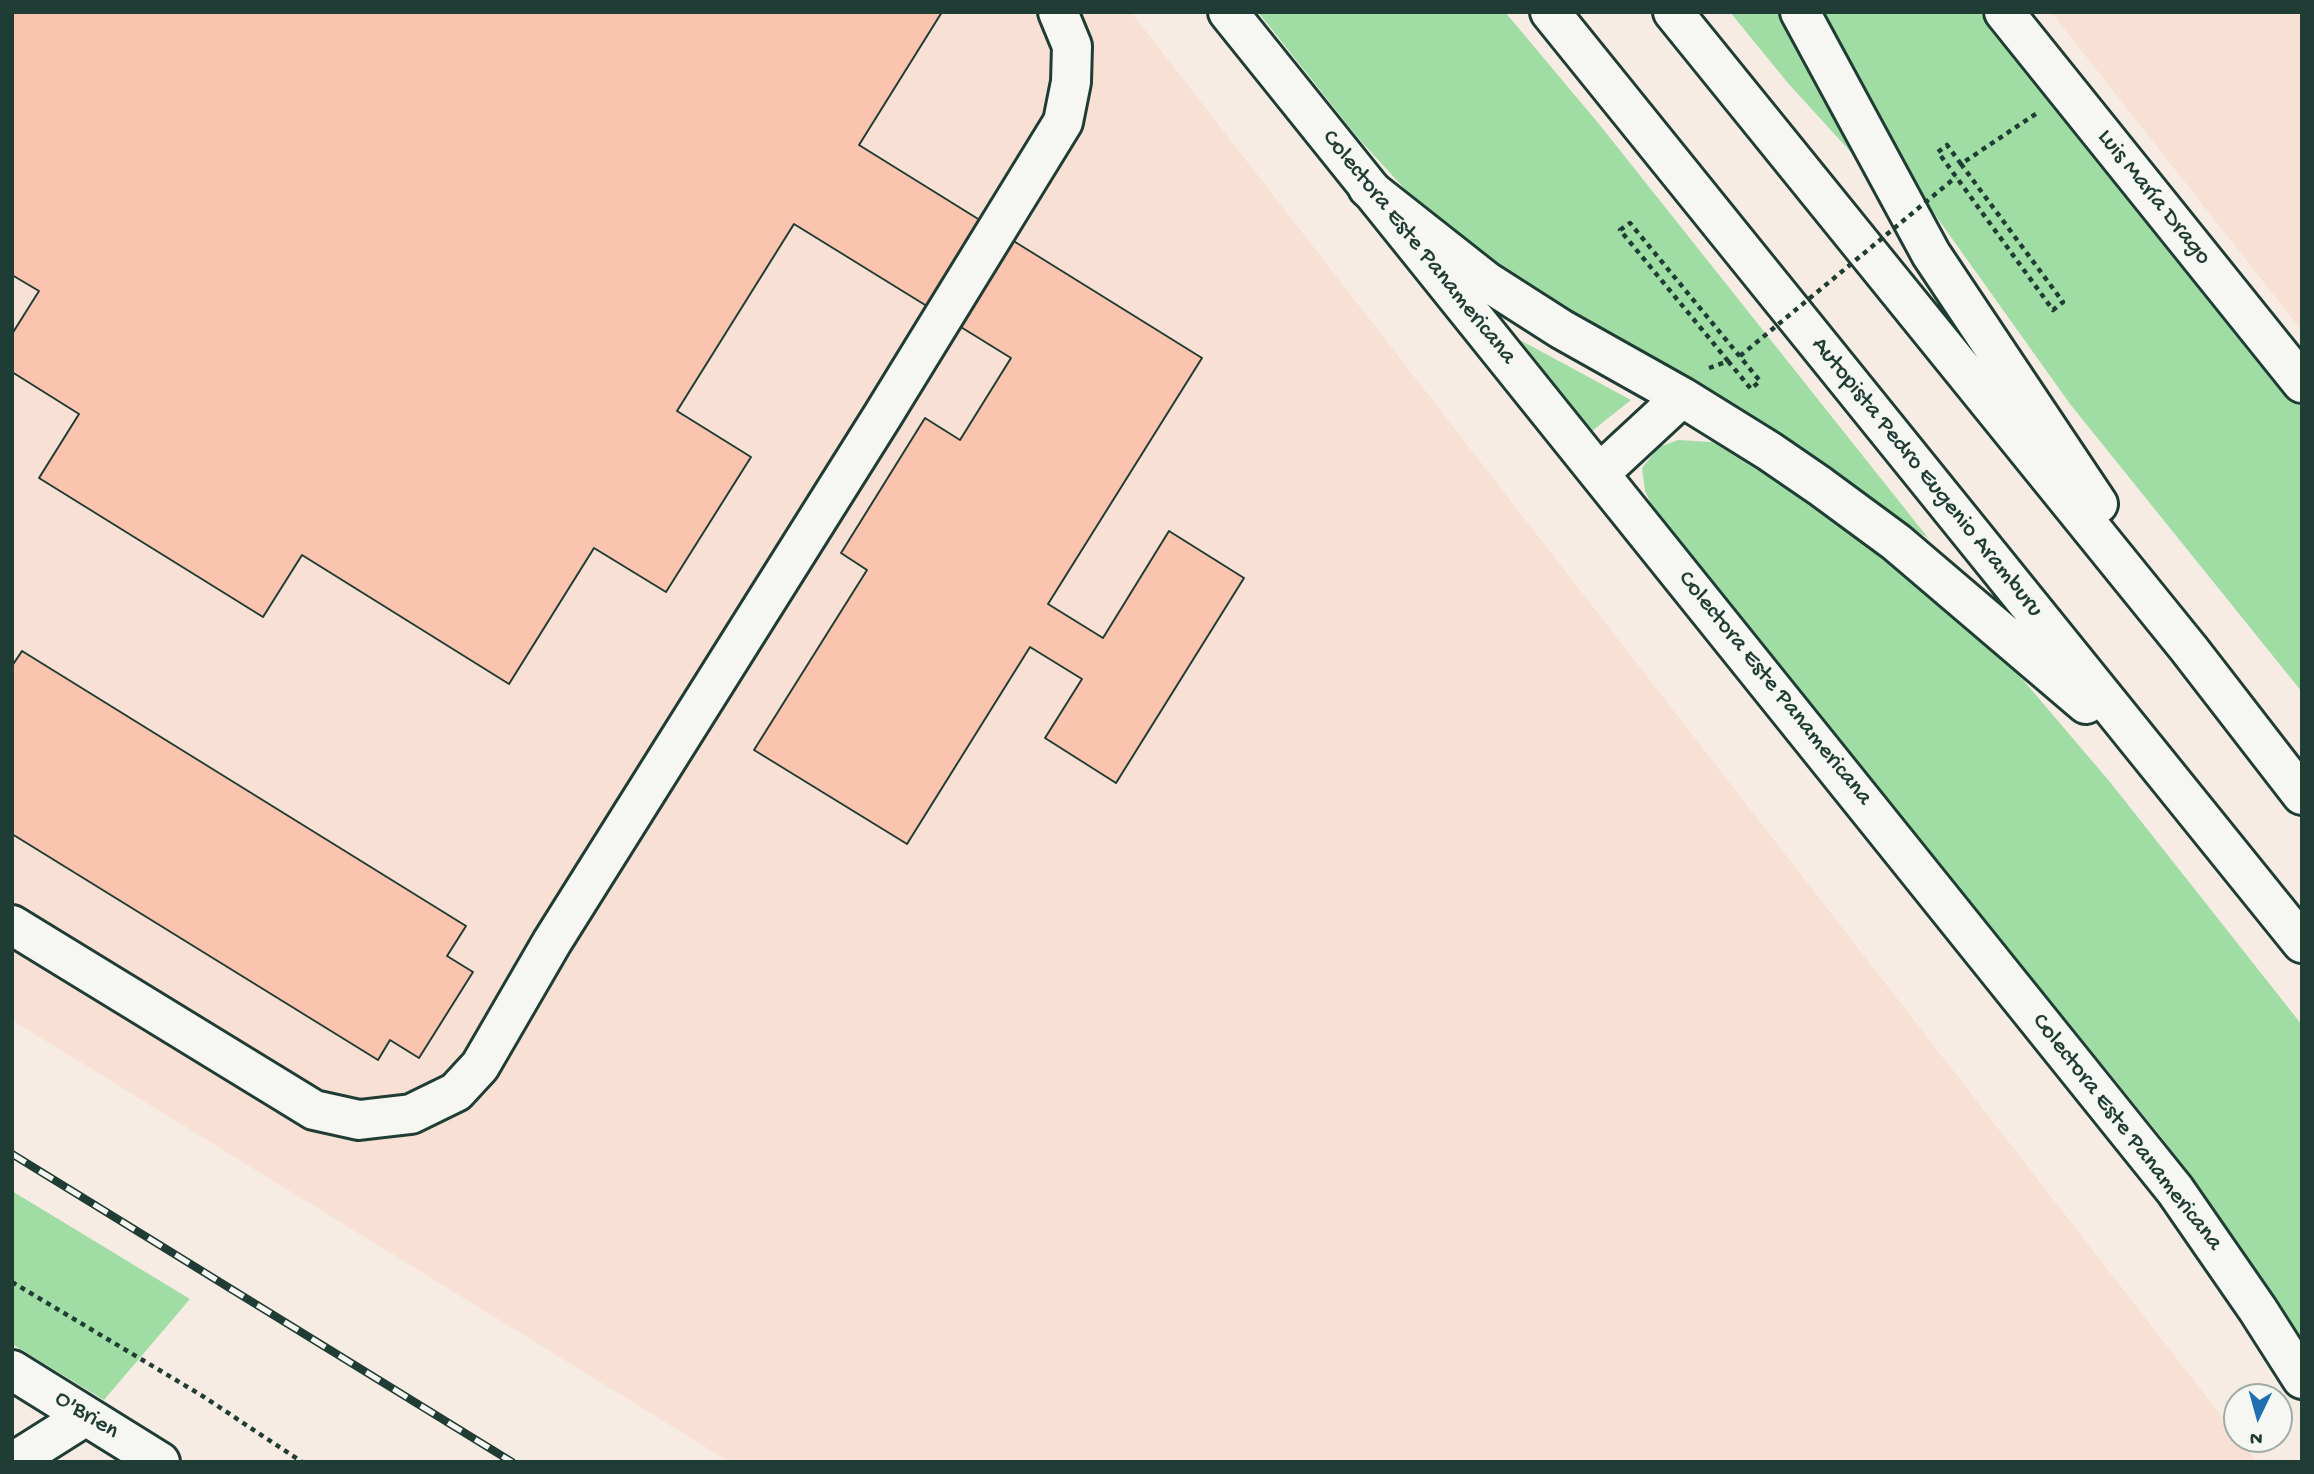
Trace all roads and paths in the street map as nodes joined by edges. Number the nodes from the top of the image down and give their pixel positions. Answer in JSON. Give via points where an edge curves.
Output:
{"nodes":[{"id":1,"x":1058,"y":12,"type":"edge"},
{"id":2,"x":1228,"y":12,"type":"edge"},
{"id":3,"x":1550,"y":12,"type":"edge"},
{"id":4,"x":1673,"y":12,"type":"edge"},
{"id":5,"x":1800,"y":12,"type":"edge"},
{"id":6,"x":2004,"y":12,"type":"edge"},
{"id":7,"x":2068,"y":92,"type":"junction"},
{"id":8,"x":1961,"y":164,"type":"junction"},
{"id":9,"x":1956,"y":177,"type":"junction"},
{"id":10,"x":1368,"y":188,"type":"junction"},
{"id":11,"x":1740,"y":356,"type":"junction"},
{"id":12,"x":1728,"y":361,"type":"junction"},
{"id":13,"x":1693,"y":383,"type":"junction"},
{"id":14,"x":2302,"y":383,"type":"edge"},
{"id":15,"x":1600,"y":473,"type":"junction"},
{"id":16,"x":2189,"y":649,"type":"junction"},
{"id":17,"x":2158,"y":766,"type":"junction"},
{"id":18,"x":2302,"y":771,"type":"edge"},
{"id":19,"x":2302,"y":795,"type":"edge"},
{"id":20,"x":12,"y":925,"type":"edge"},
{"id":21,"x":2302,"y":943,"type":"edge"},
{"id":22,"x":12,"y":1282,"type":"edge"},
{"id":23,"x":12,"y":1370,"type":"edge"},
{"id":24,"x":2302,"y":1379,"type":"edge"},
{"id":25,"x":86,"y":1416,"type":"junction"},
{"id":26,"x":13,"y":1462,"type":"edge"},
{"id":27,"x":160,"y":1462,"type":"edge"},
{"id":28,"x":302,"y":1462,"type":"edge"}],
"edges":[{"from":1,"to":20,"type":"main road","via":[[1072,46],[1063,122],[552,942],[481,1066],[456,1092],[411,1114],[359,1120],[314,1110]]},
{"from":2,"to":10,"type":"main road","name":"Colectora Este Panamericana"},
{"from":3,"to":17,"type":"main road","name":"Autopista Pedro Eugenio Aramburu"},
{"from":4,"to":16,"type":"main road"},
{"from":5,"to":16,"type":"main road","via":[[1931,254],[2067,455]]},
{"from":6,"to":7,"type":"main road","name":"Luis María Drago"},
{"from":7,"to":8,"type":"path"},
{"from":7,"to":14,"type":"main road","name":"Luis María Drago"},
{"from":8,"to":9,"type":"path","via":[[1947,145],[1938,152]]},
{"from":8,"to":9,"type":"path","via":[[2063,302],[2053,310]]},
{"from":9,"to":11,"type":"path","bridge":true},
{"from":10,"to":13,"type":"main road","via":[[1486,281],[1561,329]]},
{"from":10,"to":15,"type":"main road","name":"Colectora Este Panamericana"},
{"from":11,"to":12,"type":"path","via":[[1760,381],[1751,389]]},
{"from":11,"to":12,"type":"path","via":[[1630,223],[1620,230]]},
{"from":12,"to":13,"type":"path"},
{"from":13,"to":15,"type":"main road"},
{"from":13,"to":17,"type":"main road","via":[[1769,451],[1896,542]]},
{"from":15,"to":24,"type":"main road","name":"Colectora Este Panamericana","via":[[2175,1190]]},
{"from":16,"to":18,"type":"main road"},
{"from":16,"to":19,"type":"main road"},
{"from":17,"to":21,"type":"main road","name":"Autopista Pedro Eugenio Aramburu"},
{"from":22,"to":28,"type":"path","via":[[201,1395]]},
{"from":23,"to":25,"type":"main road","name":"O'Brien"},
{"from":25,"to":26,"type":"main road"},
{"from":25,"to":27,"type":"main road","name":"O'Brien"}]}
